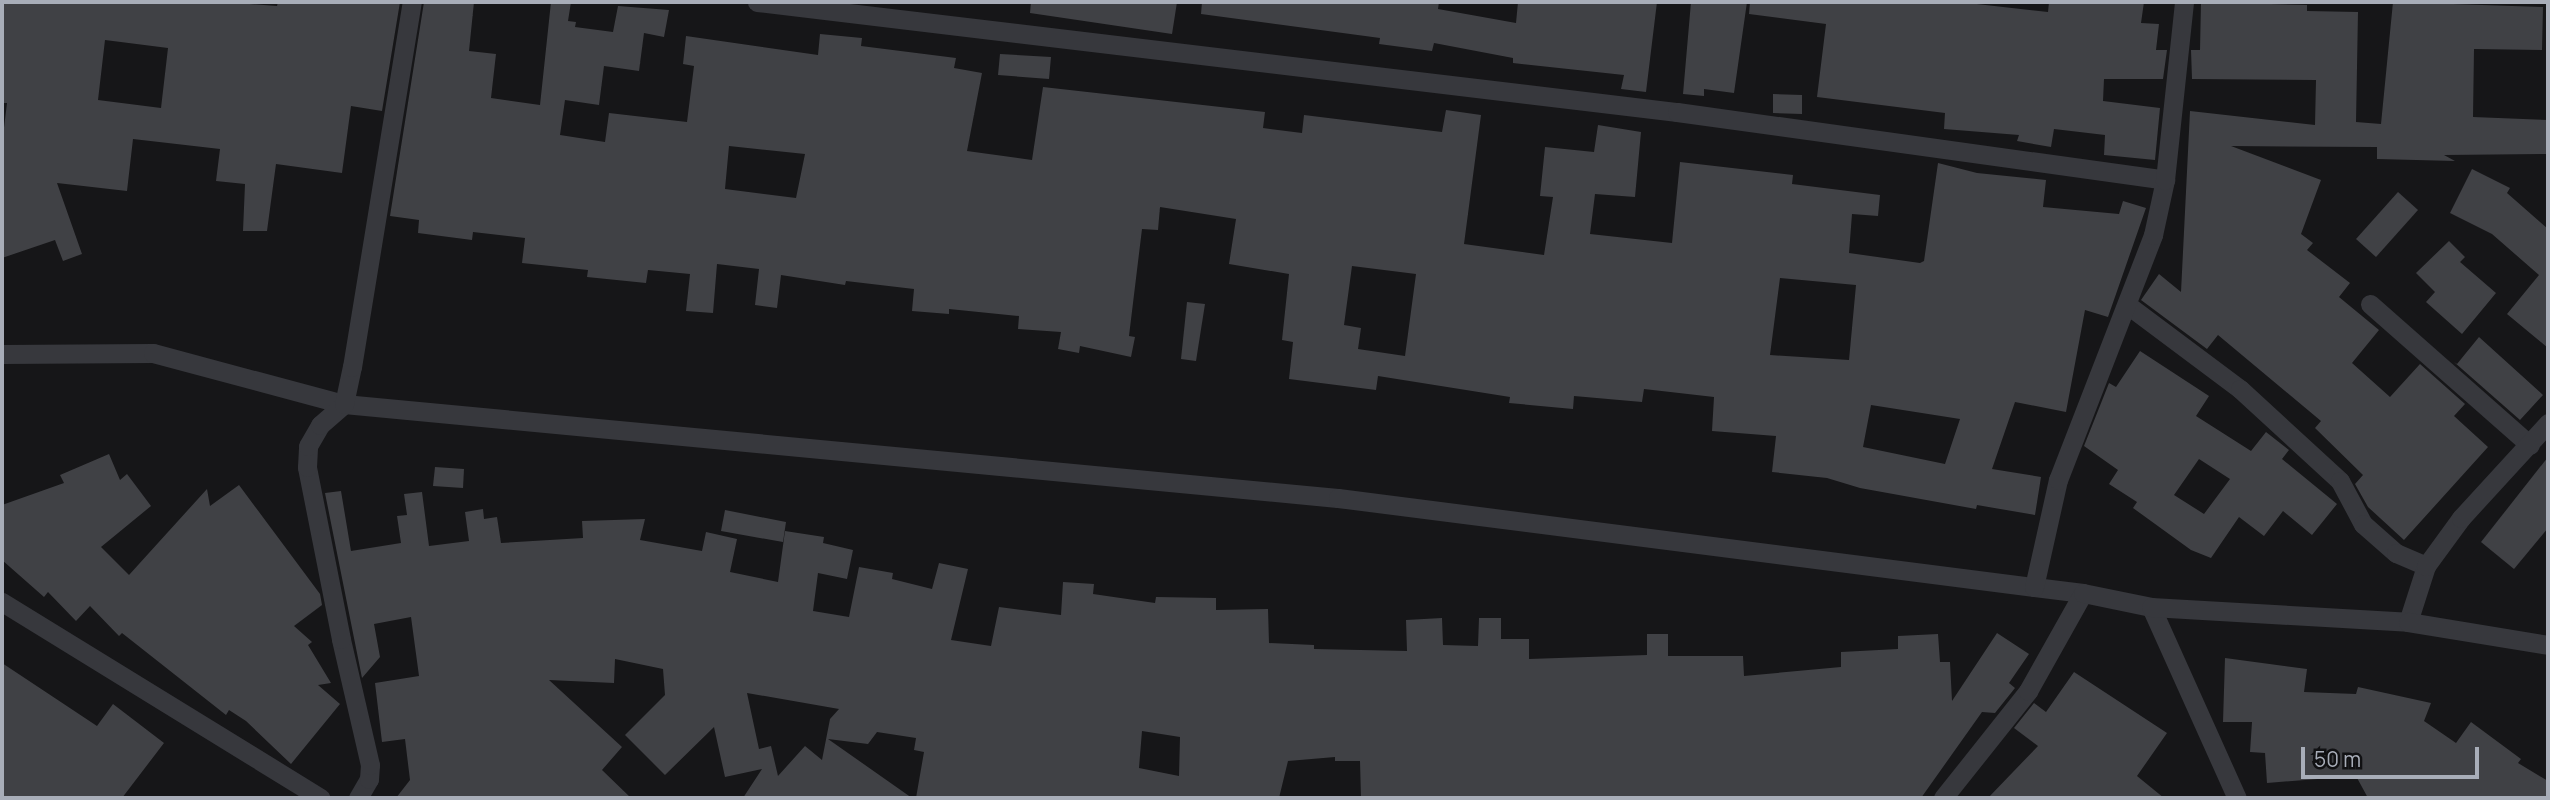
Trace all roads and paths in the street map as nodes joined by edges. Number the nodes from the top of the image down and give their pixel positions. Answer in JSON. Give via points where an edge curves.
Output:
{"nodes":[{"id":1,"x":412,"y":2,"type":"edge"},
{"id":2,"x":757,"y":2,"type":"edge"},
{"id":3,"x":2184,"y":2,"type":"edge"},
{"id":4,"x":2165,"y":180,"type":"junction"},
{"id":5,"x":2370,"y":304,"type":"dead end"},
{"id":6,"x":2129,"y":306,"type":"junction"},
{"id":7,"x":2,"y":354,"type":"edge"},
{"id":8,"x":344,"y":404,"type":"junction"},
{"id":9,"x":2548,"y":423,"type":"edge"},
{"id":10,"x":2530,"y":445,"type":"junction"},
{"id":11,"x":2426,"y":566,"type":"junction"},
{"id":12,"x":2034,"y":587,"type":"junction"},
{"id":13,"x":2083,"y":593,"type":"junction"},
{"id":14,"x":2,"y":602,"type":"edge"},
{"id":15,"x":2151,"y":607,"type":"junction"},
{"id":16,"x":2408,"y":622,"type":"junction"},
{"id":17,"x":2548,"y":645,"type":"edge"},
{"id":18,"x":321,"y":798,"type":"edge"},
{"id":19,"x":358,"y":798,"type":"edge"},
{"id":20,"x":1943,"y":798,"type":"edge"},
{"id":21,"x":2238,"y":798,"type":"edge"}],
"edges":[{"from":1,"to":8,"type":"street"},
{"from":2,"to":4,"type":"street","via":[[1677,112]]},
{"from":3,"to":4,"type":"street"},
{"from":4,"to":6,"type":"street"},
{"from":5,"to":10,"type":"street"},
{"from":6,"to":11,"type":"street","via":[[2240,389],[2340,481],[2362,523],[2396,553]]},
{"from":6,"to":12,"type":"street","via":[[2058,480]]},
{"from":7,"to":8,"type":"street","via":[[153,353]]},
{"from":8,"to":12,"type":"street","via":[[1338,498]]},
{"from":8,"to":19,"type":"street","via":[[320,425],[308,446],[307,467],[370,765],[369,779]]},
{"from":9,"to":10,"type":"street"},
{"from":10,"to":11,"type":"street","via":[[2461,518]]},
{"from":11,"to":16,"type":"street"},
{"from":12,"to":13,"type":"street"},
{"from":13,"to":15,"type":"street"},
{"from":13,"to":20,"type":"street","via":[[2028,691]]},
{"from":14,"to":18,"type":"street"},
{"from":15,"to":16,"type":"street"},
{"from":15,"to":21,"type":"street"},
{"from":16,"to":17,"type":"street"}]}
